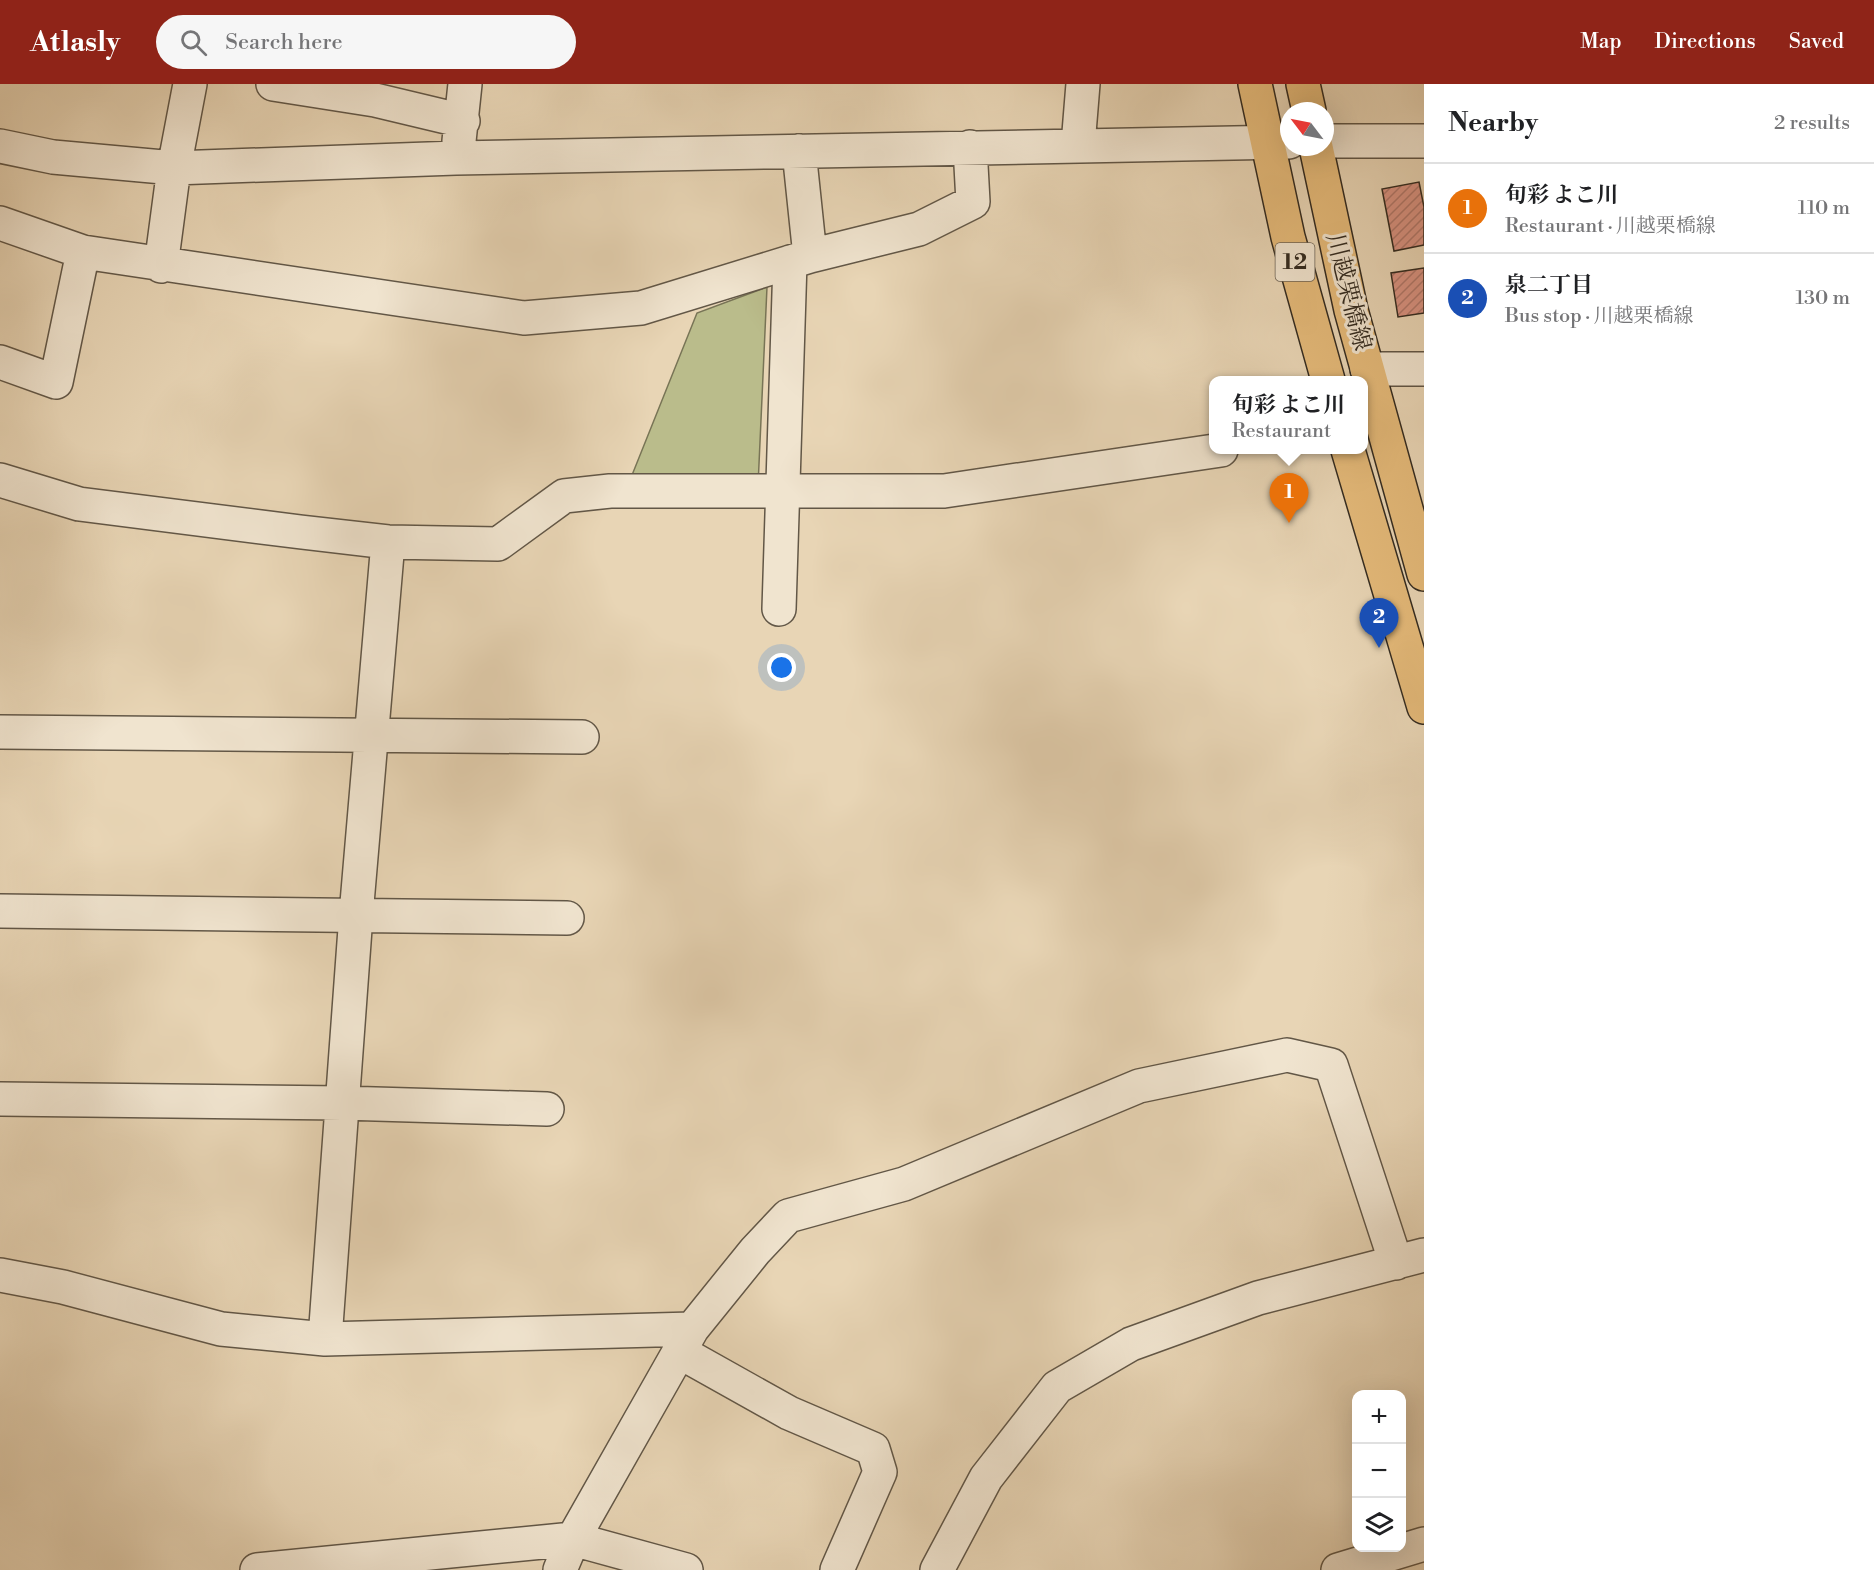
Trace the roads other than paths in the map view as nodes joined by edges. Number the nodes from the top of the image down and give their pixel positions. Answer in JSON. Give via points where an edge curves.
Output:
{"nodes":[{"id":1,"x":190,"y":84,"type":"edge"},
{"id":2,"x":273,"y":84,"type":"edge"},
{"id":3,"x":465,"y":84,"type":"edge"},
{"id":4,"x":1083,"y":84,"type":"edge"},
{"id":5,"x":1255,"y":84,"type":"edge"},
{"id":6,"x":1304,"y":84,"type":"edge"},
{"id":7,"x":1307,"y":102,"type":"edge"},
{"id":8,"x":463,"y":121,"type":"junction"},
{"id":9,"x":1334,"y":141,"type":"edge"},
{"id":10,"x":1424,"y":141,"type":"edge"},
{"id":11,"x":1277,"y":142,"type":"edge"},
{"id":12,"x":1078,"y":145,"type":"junction"},
{"id":13,"x":0,"y":146,"type":"edge"},
{"id":14,"x":970,"y":147,"type":"junction"},
{"id":15,"x":799,"y":151,"type":"junction"},
{"id":16,"x":1318,"y":156,"type":"edge"},
{"id":17,"x":456,"y":158,"type":"junction"},
{"id":18,"x":174,"y":168,"type":"junction"},
{"id":19,"x":0,"y":224,"type":"edge"},
{"id":20,"x":83,"y":252,"type":"junction"},
{"id":21,"x":800,"y":259,"type":"junction"},
{"id":22,"x":161,"y":266,"type":"junction"},
{"id":23,"x":0,"y":362,"type":"edge"},
{"id":24,"x":1367,"y":369,"type":"junction"},
{"id":25,"x":1424,"y":369,"type":"edge"},
{"id":26,"x":1327,"y":376,"type":"edge"},
{"id":27,"x":1209,"y":452,"type":"edge"},
{"id":28,"x":1349,"y":454,"type":"edge"},
{"id":29,"x":0,"y":480,"type":"edge"},
{"id":30,"x":782,"y":490,"type":"junction"},
{"id":31,"x":388,"y":542,"type":"junction"},
{"id":32,"x":1424,"y":574,"type":"edge"},
{"id":33,"x":778,"y":609,"type":"dead end"},
{"id":34,"x":1424,"y":707,"type":"edge"},
{"id":35,"x":0,"y":732,"type":"edge"},
{"id":36,"x":371,"y":734,"type":"junction"},
{"id":37,"x":582,"y":737,"type":"dead end"},
{"id":38,"x":0,"y":910,"type":"edge"},
{"id":39,"x":356,"y":915,"type":"junction"},
{"id":40,"x":567,"y":918,"type":"dead end"},
{"id":41,"x":0,"y":1099,"type":"edge"},
{"id":42,"x":342,"y":1103,"type":"junction"},
{"id":43,"x":547,"y":1109,"type":"dead end"},
{"id":44,"x":1410,"y":1259,"type":"edge"},
{"id":45,"x":0,"y":1275,"type":"edge"},
{"id":46,"x":325,"y":1339,"type":"junction"},
{"id":47,"x":686,"y":1340,"type":"junction"},
{"id":48,"x":573,"y":1539,"type":"junction"},
{"id":49,"x":1424,"y":1544,"type":"edge"},
{"id":50,"x":344,"y":1565,"type":"edge"},
{"id":51,"x":257,"y":1570,"type":"edge"},
{"id":52,"x":560,"y":1570,"type":"edge"},
{"id":53,"x":686,"y":1570,"type":"edge"},
{"id":54,"x":837,"y":1570,"type":"edge"},
{"id":55,"x":936,"y":1570,"type":"edge"},
{"id":56,"x":1338,"y":1570,"type":"edge"}],
"edges":[{"from":1,"to":18,"type":"street"},
{"from":2,"to":8,"type":"street","via":[[375,100]]},
{"from":3,"to":8,"type":"street"},
{"from":4,"to":12,"type":"street"},
{"from":5,"to":11,"type":"main road","name":"川越栗橋線","number":"12"},
{"from":6,"to":7,"type":"main road"},
{"from":8,"to":17,"type":"street"},
{"from":9,"to":10,"type":"street"},
{"from":11,"to":12,"type":"street"},
{"from":11,"to":26,"type":"main road","name":"川越栗橋線","number":"12","via":[[1288,237]]},
{"from":12,"to":14,"type":"street"},
{"from":13,"to":18,"type":"street","via":[[53,157]]},
{"from":14,"to":15,"type":"street"},
{"from":14,"to":21,"type":"street","via":[[973,202],[919,229]]},
{"from":15,"to":17,"type":"street"},
{"from":15,"to":21,"type":"street"},
{"from":16,"to":24,"type":"main road","name":"川越栗橋線","number":"12","via":[[1332,236]]},
{"from":17,"to":18,"type":"street"},
{"from":18,"to":22,"type":"street"},
{"from":19,"to":20,"type":"street"},
{"from":20,"to":22,"type":"street"},
{"from":20,"to":23,"type":"street","via":[[56,382]]},
{"from":21,"to":22,"type":"street","via":[[641,308],[524,318]]},
{"from":21,"to":30,"type":"street"},
{"from":24,"to":25,"type":"street"},
{"from":24,"to":32,"type":"main road","name":"川越栗橋線","number":"12"},
{"from":27,"to":30,"type":"street","via":[[944,491]]},
{"from":28,"to":34,"type":"main road"},
{"from":29,"to":31,"type":"street","via":[[79,504]]},
{"from":30,"to":31,"type":"street","via":[[610,491],[564,496],[498,544]]},
{"from":30,"to":33,"type":"street"},
{"from":31,"to":36,"type":"street"},
{"from":35,"to":36,"type":"street"},
{"from":36,"to":37,"type":"street"},
{"from":36,"to":39,"type":"street"},
{"from":38,"to":39,"type":"street"},
{"from":39,"to":40,"type":"street"},
{"from":39,"to":42,"type":"street"},
{"from":41,"to":42,"type":"street"},
{"from":42,"to":43,"type":"street"},
{"from":42,"to":46,"type":"street"},
{"from":44,"to":47,"type":"street","via":[[1331,1065],[1287,1055],[1139,1086],[904,1184],[788,1216],[755,1251]]},
{"from":44,"to":55,"type":"street","via":[[1258,1298],[1131,1344],[1057,1387],[986,1478]]},
{"from":45,"to":46,"type":"street","via":[[63,1287],[221,1329]]},
{"from":46,"to":47,"type":"street"},
{"from":47,"to":48,"type":"street"},
{"from":47,"to":54,"type":"street","via":[[789,1413],[873,1449],[880,1472]]},
{"from":48,"to":50,"type":"street"},
{"from":48,"to":52,"type":"street"},
{"from":48,"to":53,"type":"street"},
{"from":49,"to":56,"type":"street"},
{"from":50,"to":51,"type":"street"}]}
